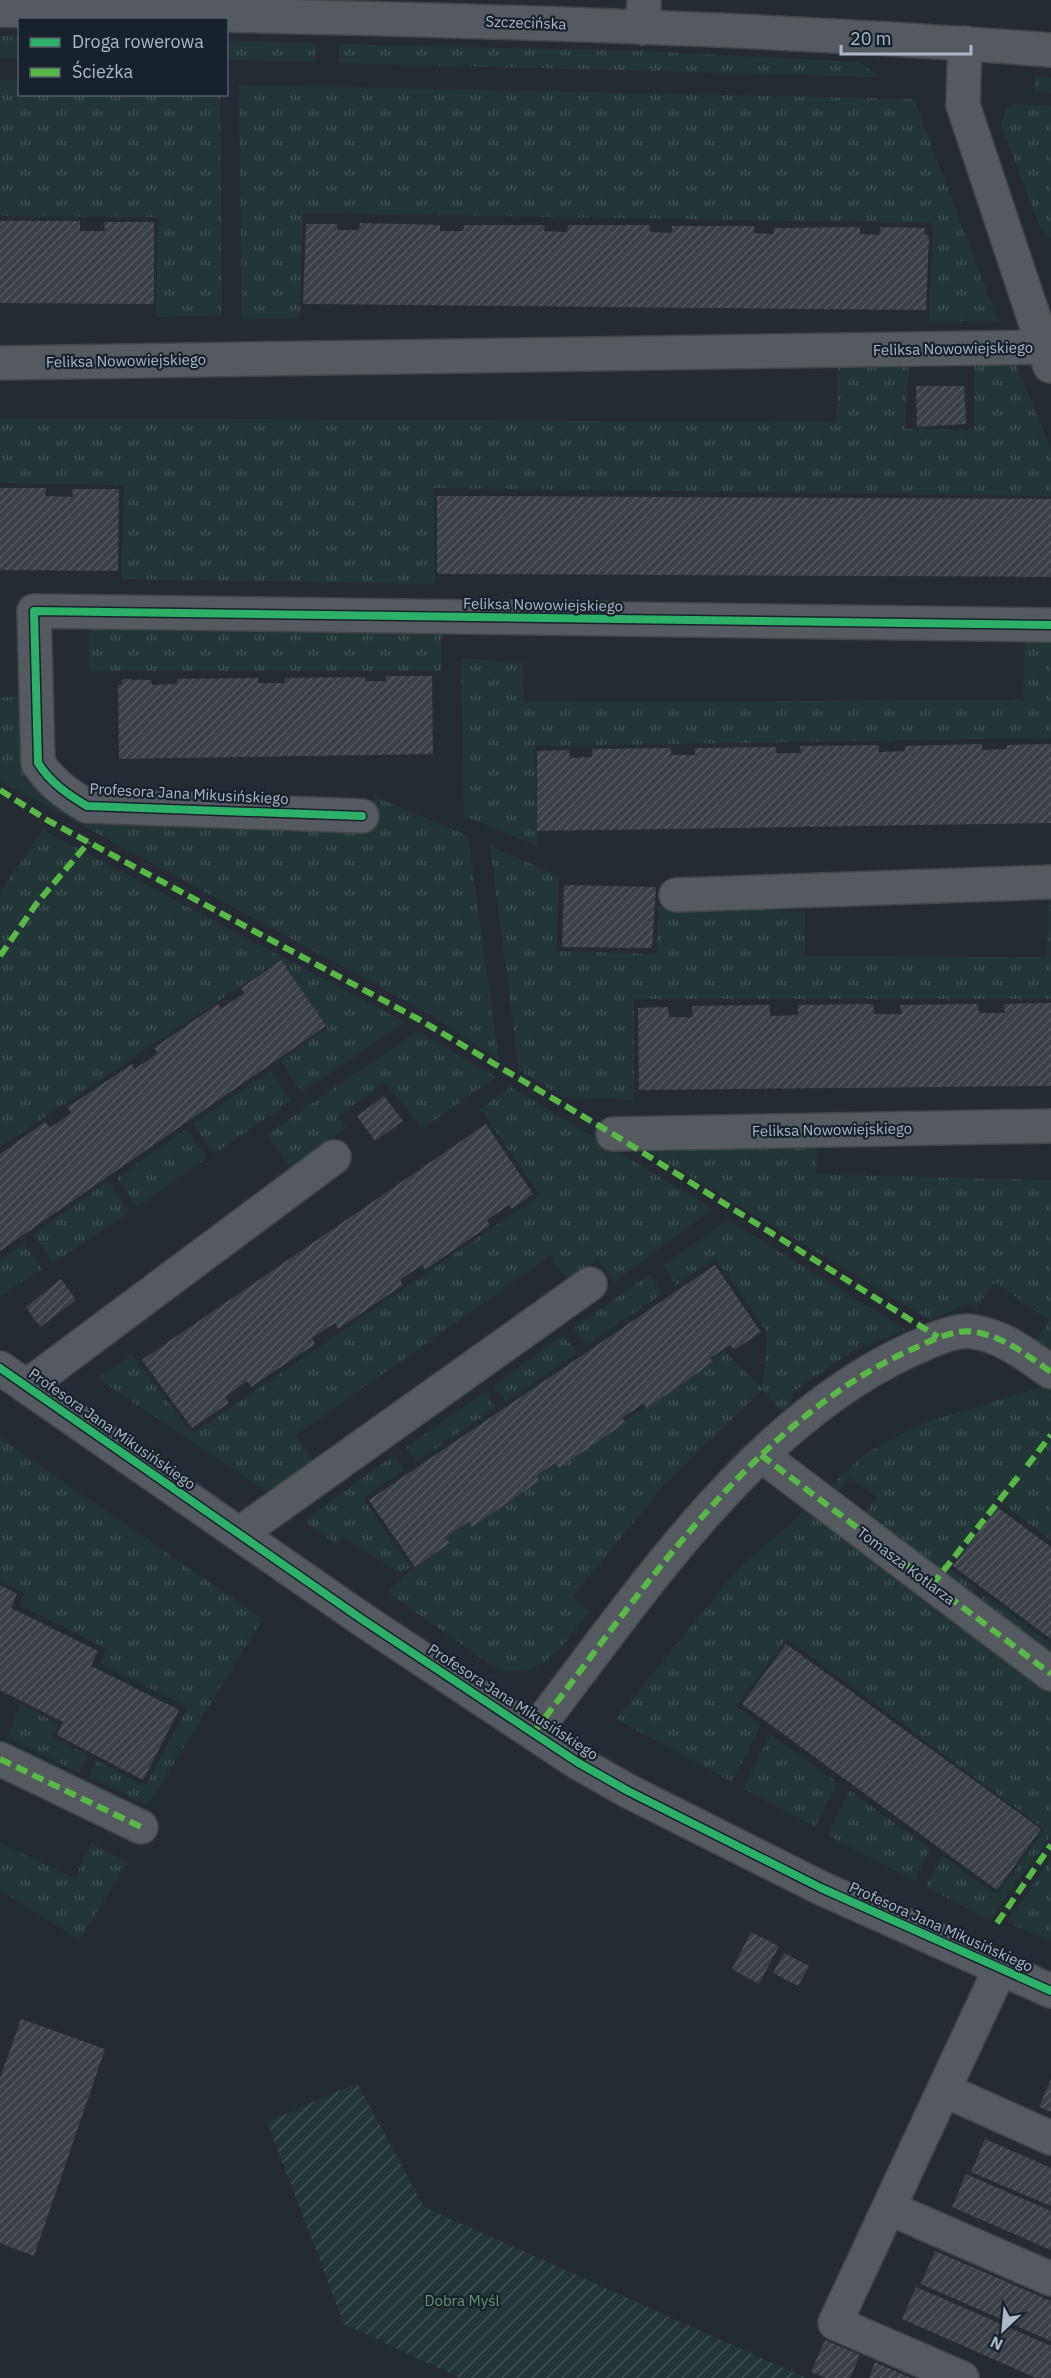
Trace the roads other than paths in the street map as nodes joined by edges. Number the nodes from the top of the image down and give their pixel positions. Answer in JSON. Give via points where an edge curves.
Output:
{"nodes":[{"id":1,"x":0,"y":10,"type":"edge"},
{"id":2,"x":444,"y":10,"type":"edge"},
{"id":3,"x":643,"y":14,"type":"edge"},
{"id":4,"x":965,"y":43,"type":"junction"},
{"id":5,"x":1051,"y":50,"type":"edge"},
{"id":6,"x":1047,"y":357,"type":"edge"},
{"id":7,"x":0,"y":363,"type":"edge"},
{"id":8,"x":34,"y":611,"type":"joint"},
{"id":9,"x":1051,"y":625,"type":"edge"},
{"id":10,"x":362,"y":816,"type":"dead end"},
{"id":11,"x":1051,"y":882,"type":"edge"},
{"id":12,"x":676,"y":895,"type":"dead end"},
{"id":13,"x":1051,"y":1126,"type":"edge"},
{"id":14,"x":613,"y":1134,"type":"dead end"},
{"id":15,"x":334,"y":1157,"type":"dead end"},
{"id":16,"x":590,"y":1284,"type":"dead end"},
{"id":17,"x":0,"y":1368,"type":"edge"},
{"id":18,"x":1051,"y":1372,"type":"edge"},
{"id":19,"x":27,"y":1386,"type":"junction"},
{"id":20,"x":761,"y":1455,"type":"junction"},
{"id":21,"x":239,"y":1534,"type":"junction"},
{"id":22,"x":1051,"y":1674,"type":"edge"},
{"id":23,"x":534,"y":1732,"type":"junction"},
{"id":24,"x":0,"y":1760,"type":"edge"},
{"id":25,"x":141,"y":1827,"type":"dead end"},
{"id":26,"x":1000,"y":1969,"type":"junction"},
{"id":27,"x":1051,"y":1991,"type":"edge"},
{"id":28,"x":944,"y":2090,"type":"junction"},
{"id":29,"x":1051,"y":2138,"type":"edge"},
{"id":30,"x":889,"y":2208,"type":"junction"},
{"id":31,"x":1051,"y":2279,"type":"edge"},
{"id":32,"x":962,"y":2378,"type":"edge"}],
"edges":[{"from":1,"to":2,"type":"street","name":"Szczecińska"},
{"from":2,"to":3,"type":"street","name":"Szczecińska"},
{"from":3,"to":4,"type":"street","name":"Szczecińska"},
{"from":4,"to":5,"type":"street","name":"Szczecińska"},
{"from":4,"to":6,"type":"street","name":"Feliksa Nowowiejskiego","via":[[963,105]]},
{"from":6,"to":7,"type":"street","name":"Feliksa Nowowiejskiego"},
{"from":8,"to":9,"type":"street","name":"Feliksa Nowowiejskiego"},
{"from":8,"to":10,"type":"street","name":"Profesora Jana Mikusińskiego","via":[[38,763],[49,780],[65,793],[87,806]]},
{"from":11,"to":12,"type":"street"},
{"from":13,"to":14,"type":"street","name":"Feliksa Nowowiejskiego"},
{"from":15,"to":19,"type":"street","name":"Profesora Jana Mikusińskiego"},
{"from":16,"to":21,"type":"street"},
{"from":17,"to":19,"type":"street","name":"Profesora Jana Mikusińskiego"},
{"from":18,"to":20,"type":"street","via":[[1011,1344],[974,1331],[938,1337],[891,1359],[817,1404]]},
{"from":19,"to":21,"type":"street","name":"Profesora Jana Mikusińskiego"},
{"from":20,"to":22,"type":"street","name":"Tomasza Kotlarza"},
{"from":20,"to":23,"type":"street","via":[[670,1553]]},
{"from":21,"to":23,"type":"street","name":"Profesora Jana Mikusińskiego"},
{"from":23,"to":26,"type":"street","name":"Profesora Jana Mikusińskiego","via":[[628,1791],[821,1888]]},
{"from":24,"to":25,"type":"street"},
{"from":26,"to":27,"type":"street","name":"Profesora Jana Mikusińskiego"},
{"from":26,"to":28,"type":"street"},
{"from":28,"to":29,"type":"street"},
{"from":28,"to":30,"type":"street"},
{"from":30,"to":31,"type":"street"},
{"from":30,"to":32,"type":"street","via":[[835,2324]]}]}
